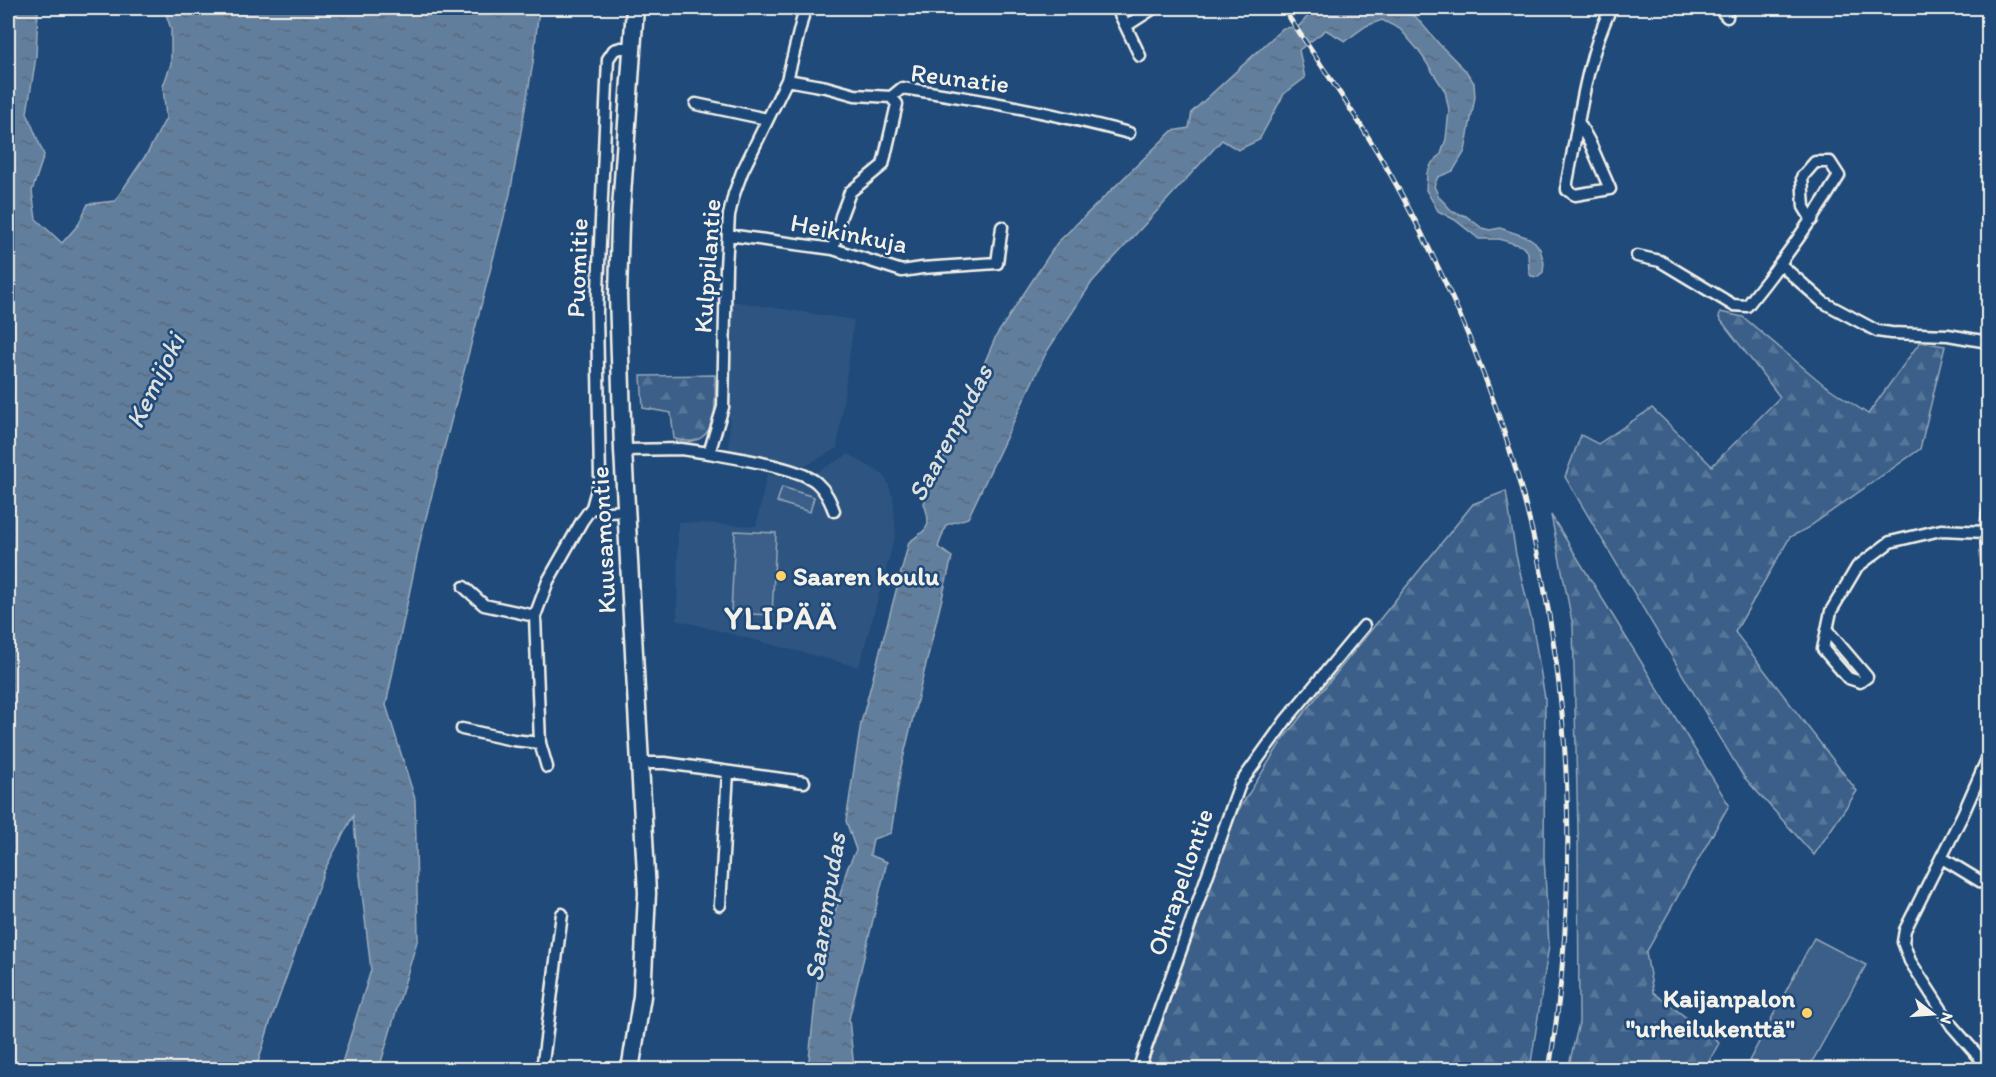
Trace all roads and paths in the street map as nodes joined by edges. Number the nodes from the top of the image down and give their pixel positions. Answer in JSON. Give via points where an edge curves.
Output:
{"nodes":[{"id":1,"x":635,"y":8,"type":"edge"},
{"id":2,"x":805,"y":8,"type":"edge"},
{"id":3,"x":1117,"y":8,"type":"edge"},
{"id":4,"x":1154,"y":8,"type":"edge"},
{"id":5,"x":1611,"y":8,"type":"edge"},
{"id":6,"x":1719,"y":8,"type":"edge"},
{"id":7,"x":1726,"y":17,"type":"dead end"},
{"id":8,"x":1126,"y":26,"type":"junction"},
{"id":9,"x":632,"y":48,"type":"junction"},
{"id":10,"x":1140,"y":56,"type":"dead end"},
{"id":11,"x":787,"y":80,"type":"junction"},
{"id":12,"x":891,"y":97,"type":"junction"},
{"id":13,"x":696,"y":104,"type":"dead end"},
{"id":14,"x":767,"y":120,"type":"junction"},
{"id":15,"x":1579,"y":123,"type":"junction"},
{"id":16,"x":1129,"y":133,"type":"dead end"},
{"id":17,"x":1812,"y":220,"type":"junction"},
{"id":18,"x":1002,"y":227,"type":"dead end"},
{"id":19,"x":728,"y":235,"type":"junction"},
{"id":20,"x":833,"y":249,"type":"junction"},
{"id":21,"x":1637,"y":256,"type":"dead end"},
{"id":22,"x":1780,"y":265,"type":"junction"},
{"id":23,"x":1989,"y":342,"type":"edge"},
{"id":24,"x":623,"y":450,"type":"junction"},
{"id":25,"x":709,"y":453,"type":"junction"},
{"id":26,"x":592,"y":507,"type":"junction"},
{"id":27,"x":626,"y":511,"type":"junction"},
{"id":28,"x":834,"y":511,"type":"dead end"},
{"id":29,"x":1989,"y":512,"type":"edge"},
{"id":30,"x":1986,"y":532,"type":"junction"},
{"id":31,"x":1989,"y":570,"type":"edge"},
{"id":32,"x":464,"y":587,"type":"dead end"},
{"id":33,"x":535,"y":616,"type":"junction"},
{"id":34,"x":1364,"y":626,"type":"dead end"},
{"id":35,"x":1827,"y":630,"type":"dead end"},
{"id":36,"x":462,"y":729,"type":"dead end"},
{"id":37,"x":540,"y":743,"type":"junction"},
{"id":38,"x":1989,"y":757,"type":"edge"},
{"id":39,"x":641,"y":763,"type":"junction"},
{"id":40,"x":547,"y":767,"type":"dead end"},
{"id":41,"x":728,"y":772,"type":"junction"},
{"id":42,"x":804,"y":782,"type":"dead end"},
{"id":43,"x":1942,"y":858,"type":"junction"},
{"id":44,"x":1989,"y":886,"type":"edge"},
{"id":45,"x":720,"y":905,"type":"dead end"},
{"id":46,"x":562,"y":914,"type":"dead end"},
{"id":47,"x":1989,"y":1067,"type":"edge"},
{"id":48,"x":542,"y":1070,"type":"edge"},
{"id":49,"x":630,"y":1070,"type":"edge"},
{"id":50,"x":1138,"y":1070,"type":"edge"}],
"edges":[{"from":1,"to":9,"type":"main road","name":"Kuusamontie"},
{"from":2,"to":11,"type":"street","name":"Kulppilantie"},
{"from":3,"to":8,"type":"street"},
{"from":4,"to":8,"type":"street"},
{"from":5,"to":15,"type":"street","via":[[1587,79]]},
{"from":6,"to":7,"type":"street"},
{"from":8,"to":10,"type":"street"},
{"from":9,"to":24,"type":"main road","name":"Kuusamontie","via":[[618,295]]},
{"from":9,"to":26,"type":"street","name":"Puomitie","via":[[614,50],[608,59],[597,312],[601,465]]},
{"from":11,"to":12,"type":"street","name":"Reunatie","via":[[855,95]]},
{"from":11,"to":14,"type":"street","name":"Kulppilantie"},
{"from":12,"to":16,"type":"street","name":"Reunatie","via":[[902,88],[981,99]]},
{"from":12,"to":20,"type":"street","via":[[897,104],[883,165],[850,192]]},
{"from":13,"to":14,"type":"street"},
{"from":14,"to":19,"type":"street","name":"Kulppilantie","via":[[741,172]]},
{"from":15,"to":15,"type":"street","via":[[1590,143],[1610,189],[1575,195],[1567,190]]},
{"from":17,"to":17,"type":"street","via":[[1804,207],[1802,177],[1815,162],[1830,162],[1839,176]]},
{"from":17,"to":22,"type":"street"},
{"from":18,"to":20,"type":"street","name":"Heikinkuja","via":[[997,263],[902,271]]},
{"from":19,"to":20,"type":"street","name":"Heikinkuja"},
{"from":19,"to":25,"type":"street","name":"Kulppilantie","via":[[723,408]]},
{"from":21,"to":22,"type":"street","via":[[1660,261],[1732,305],[1747,306]]},
{"from":22,"to":23,"type":"street","via":[[1823,302],[1877,331]]},
{"from":24,"to":25,"type":"street","via":[[681,449]]},
{"from":24,"to":27,"type":"main road","name":"Kuusamontie"},
{"from":25,"to":28,"type":"street","via":[[816,481]]},
{"from":26,"to":27,"type":"street","via":[[608,512]]},
{"from":26,"to":33,"type":"street","name":"Puomitie","via":[[548,581]]},
{"from":27,"to":39,"type":"main road","name":"Kuusamontie"},
{"from":29,"to":30,"type":"street"},
{"from":30,"to":31,"type":"street"},
{"from":30,"to":35,"type":"street","via":[[1941,530],[1890,542],[1857,567],[1831,611],[1823,649],[1848,678],[1860,682],[1867,676]]},
{"from":32,"to":33,"type":"street","via":[[484,605]]},
{"from":33,"to":37,"type":"street","name":"Puomitie"},
{"from":34,"to":50,"type":"street","name":"Ohrapellontie","via":[[1286,720],[1240,784]]},
{"from":36,"to":37,"type":"street"},
{"from":37,"to":40,"type":"street","name":"Puomitie"},
{"from":38,"to":43,"type":"street"},
{"from":39,"to":41,"type":"street"},
{"from":39,"to":49,"type":"main road","name":"Kuusamontie","via":[[646,935],[642,996]]},
{"from":41,"to":42,"type":"street"},
{"from":41,"to":45,"type":"street"},
{"from":43,"to":44,"type":"street"},
{"from":43,"to":47,"type":"street","via":[[1905,930],[1903,942],[1910,961],[1952,1026]]},
{"from":46,"to":48,"type":"street"}]}
